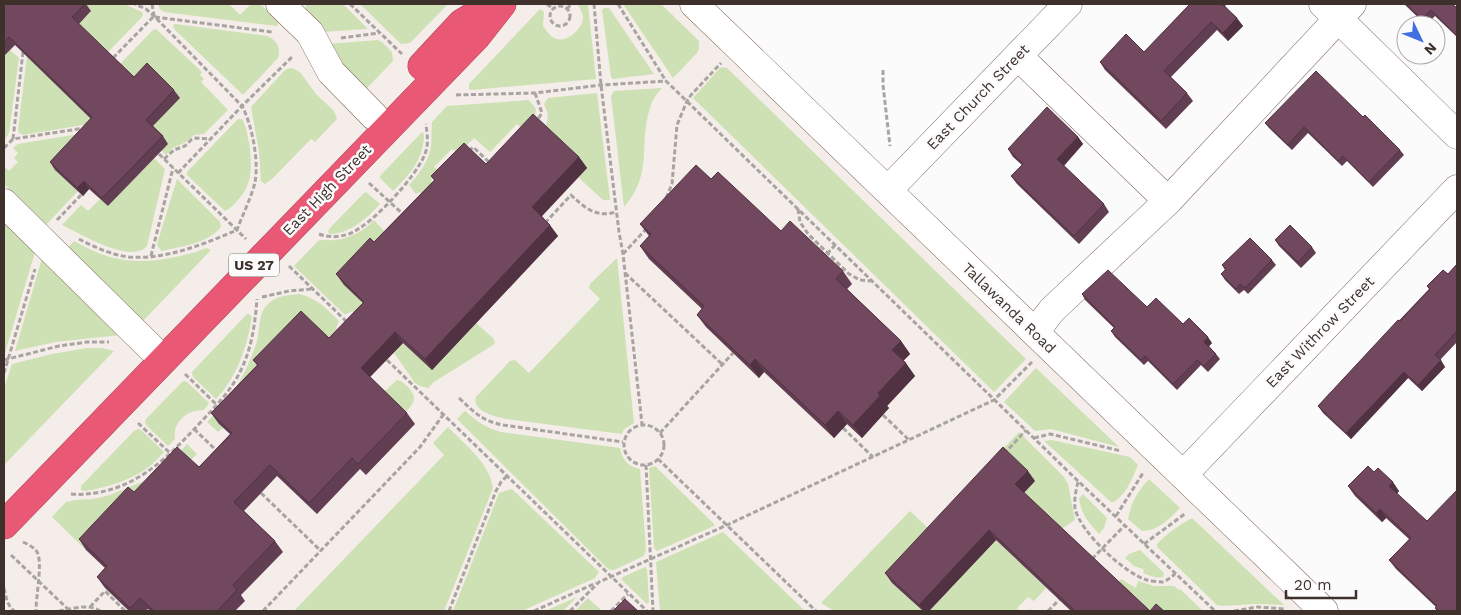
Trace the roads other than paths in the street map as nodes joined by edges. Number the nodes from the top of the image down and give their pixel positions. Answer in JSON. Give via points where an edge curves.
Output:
{"nodes":[{"id":1,"x":280,"y":4,"type":"edge"},
{"id":2,"x":494,"y":4,"type":"edge"},
{"id":3,"x":502,"y":4,"type":"edge"},
{"id":4,"x":694,"y":4,"type":"edge"},
{"id":5,"x":1068,"y":4,"type":"edge"},
{"id":6,"x":1337,"y":8,"type":"edge"},
{"id":7,"x":1018,"y":56,"type":"junction"},
{"id":8,"x":374,"y":116,"type":"junction"},
{"id":9,"x":1457,"y":135,"type":"edge"},
{"id":10,"x":1457,"y":189,"type":"edge"},
{"id":11,"x":888,"y":190,"type":"junction"},
{"id":12,"x":1168,"y":201,"type":"junction"},
{"id":13,"x":4,"y":203,"type":"edge"},
{"id":14,"x":1035,"y":332,"type":"junction"},
{"id":15,"x":151,"y":348,"type":"junction"},
{"id":16,"x":1183,"y":475,"type":"junction"},
{"id":17,"x":4,"y":500,"type":"edge"},
{"id":18,"x":13,"y":533,"type":"edge"},
{"id":19,"x":1324,"y":611,"type":"edge"}],
"edges":[{"from":1,"to":8,"type":"street","via":[[310,33],[305,47]]},
{"from":2,"to":8,"type":"highway","name":"East High Street","number":"US 27","via":[[462,23]]},
{"from":3,"to":18,"type":"highway","name":"East High Street","number":"US 27","via":[[476,37]]},
{"from":4,"to":11,"type":"street","name":"Tallawanda Road"},
{"from":5,"to":7,"type":"street","name":"East Church Street"},
{"from":6,"to":9,"type":"street"},
{"from":6,"to":12,"type":"street"},
{"from":7,"to":11,"type":"street","name":"East Church Street"},
{"from":7,"to":12,"type":"street"},
{"from":8,"to":15,"type":"highway","name":"East High Street","number":"US 27"},
{"from":10,"to":16,"type":"street","name":"East Withrow Street"},
{"from":11,"to":14,"type":"street","name":"Tallawanda Road"},
{"from":12,"to":14,"type":"street","via":[[1052,310]]},
{"from":13,"to":15,"type":"street"},
{"from":14,"to":16,"type":"street","name":"Tallawanda Road"},
{"from":15,"to":17,"type":"highway","name":"East High Street","number":"US 27"},
{"from":16,"to":19,"type":"street","name":"Tallawanda Road"}]}
